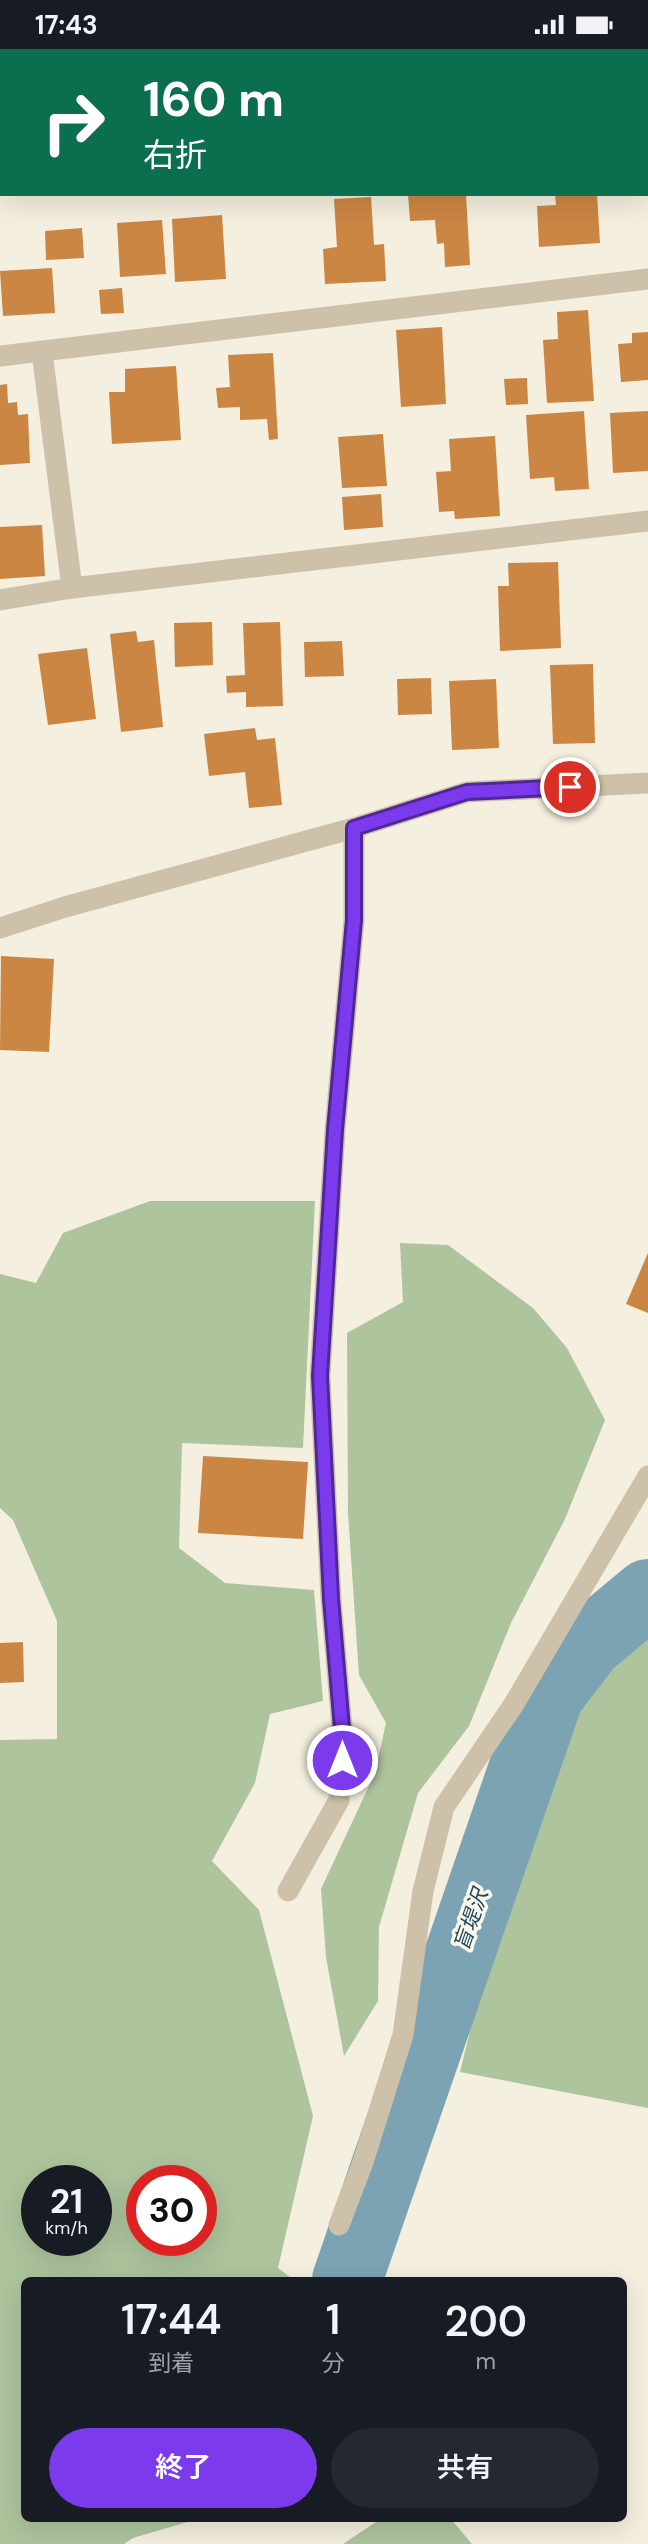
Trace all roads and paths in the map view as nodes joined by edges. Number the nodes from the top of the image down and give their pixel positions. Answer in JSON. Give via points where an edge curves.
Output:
{"nodes":[{"id":1,"x":648,"y":279,"type":"edge"},
{"id":2,"x":42,"y":352,"type":"junction"},
{"id":3,"x":0,"y":356,"type":"edge"},
{"id":4,"x":648,"y":521,"type":"edge"},
{"id":5,"x":72,"y":588,"type":"junction"},
{"id":6,"x":0,"y":600,"type":"edge"},
{"id":7,"x":648,"y":783,"type":"edge"},
{"id":8,"x":354,"y":828,"type":"junction"},
{"id":9,"x":0,"y":928,"type":"edge"},
{"id":10,"x":648,"y":1476,"type":"edge"},
{"id":11,"x":288,"y":1891,"type":"dead end"},
{"id":12,"x":339,"y":2225,"type":"dead end"}],
"edges":[{"from":1,"to":2,"type":"street"},
{"from":2,"to":3,"type":"street"},
{"from":2,"to":5,"type":"street"},
{"from":4,"to":5,"type":"street"},
{"from":5,"to":6,"type":"street"},
{"from":7,"to":8,"type":"street","via":[[467,792]]},
{"from":8,"to":9,"type":"street"},
{"from":8,"to":11,"type":"street","via":[[354,920],[320,1376],[342,1764],[339,1800]]},
{"from":10,"to":12,"type":"street","via":[[514,1704],[444,1807],[423,1891],[403,2035]]}]}
